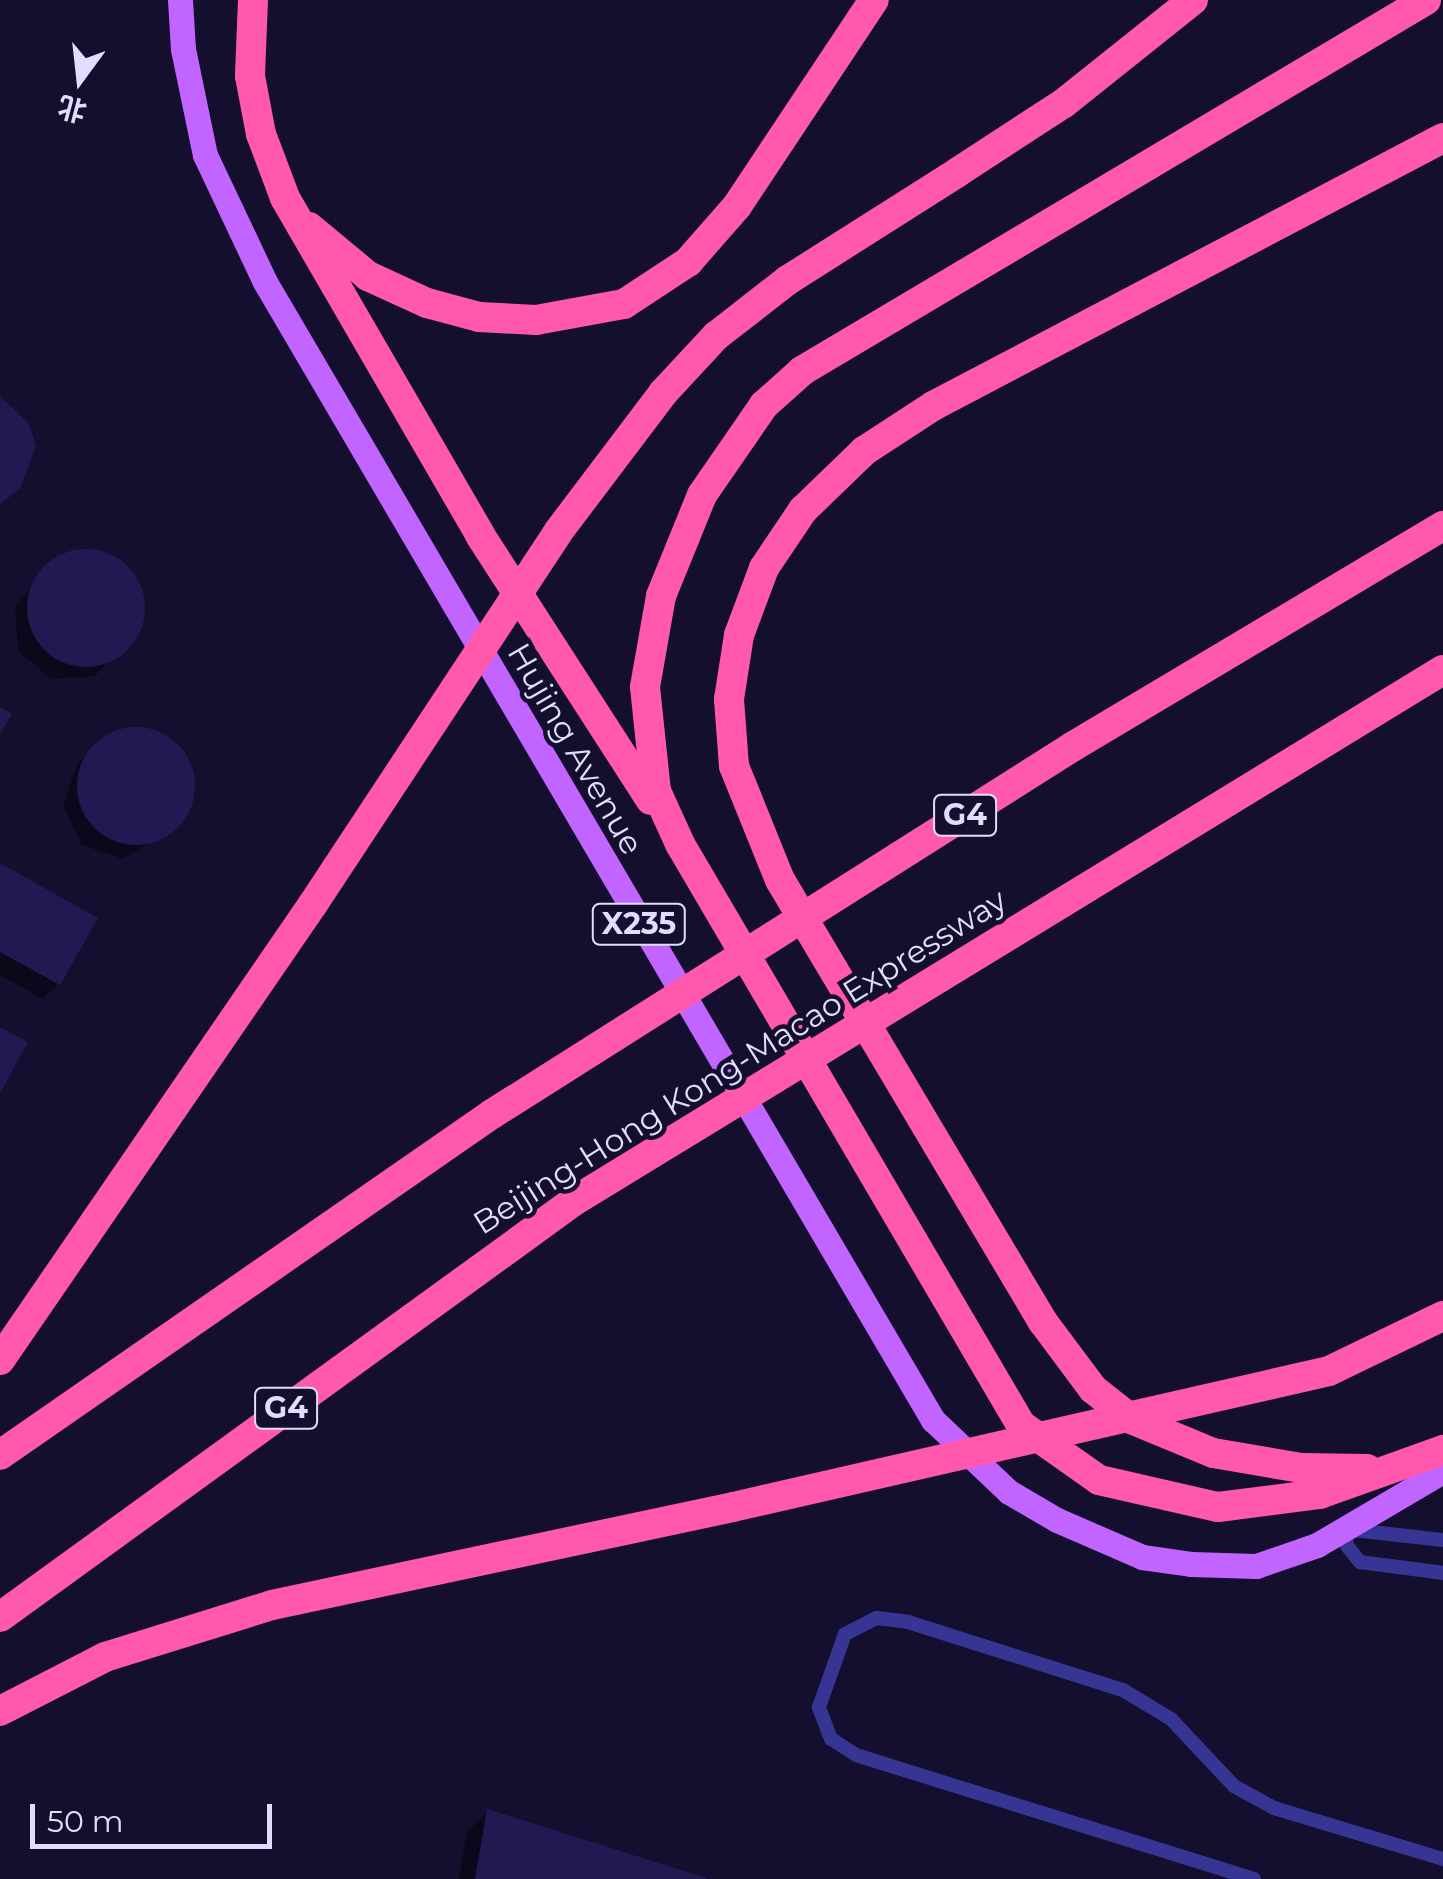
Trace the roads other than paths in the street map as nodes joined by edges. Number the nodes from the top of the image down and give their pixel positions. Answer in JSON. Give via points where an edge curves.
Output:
{"nodes":[{"id":1,"x":180,"y":0,"type":"edge"},
{"id":2,"x":253,"y":0,"type":"edge"},
{"id":3,"x":874,"y":0,"type":"edge"},
{"id":4,"x":1193,"y":0,"type":"edge"},
{"id":5,"x":1426,"y":0,"type":"edge"},
{"id":6,"x":1443,"y":138,"type":"edge"},
{"id":7,"x":285,"y":198,"type":"junction"},
{"id":8,"x":1443,"y":526,"type":"edge"},
{"id":9,"x":1443,"y":670,"type":"edge"},
{"id":10,"x":680,"y":844,"type":"junction"},
{"id":11,"x":1443,"y":1316,"type":"edge"},
{"id":12,"x":0,"y":1360,"type":"edge"},
{"id":13,"x":1443,"y":1450,"type":"edge"},
{"id":14,"x":0,"y":1455,"type":"edge"},
{"id":15,"x":1402,"y":1464,"type":"junction"},
{"id":16,"x":1443,"y":1472,"type":"edge"},
{"id":17,"x":1345,"y":1529,"type":"junction"},
{"id":18,"x":1443,"y":1540,"type":"edge"},
{"id":19,"x":1443,"y":1573,"type":"edge"},
{"id":20,"x":0,"y":1617,"type":"edge"},
{"id":21,"x":0,"y":1711,"type":"edge"},
{"id":22,"x":1443,"y":1860,"type":"edge"},
{"id":23,"x":1254,"y":1879,"type":"edge"}],
"edges":[{"from":1,"to":17,"type":"main road","name":"Hujing Avenue","number":"X235","via":[[182,49],[205,155],[257,266],[933,1420],[1009,1492],[1142,1557],[1256,1566]]},
{"from":2,"to":7,"type":"highway","via":[[250,76],[261,134]]},
{"from":3,"to":7,"type":"highway","via":[[726,220],[688,262],[624,304],[536,320],[479,317],[427,303],[353,265]]},
{"from":4,"to":12,"type":"highway","bridge":true,"via":[[1064,103],[788,280],[716,336],[664,392],[558,532]]},
{"from":5,"to":10,"type":"highway","via":[[874,323],[764,405],[702,495],[650,638],[646,740],[656,791]]},
{"from":6,"to":15,"type":"highway","via":[[932,406],[864,451],[802,510],[764,568],[739,634],[729,699],[740,784],[780,880],[1043,1322],[1093,1389],[1131,1419],[1213,1453],[1320,1469]]},
{"from":7,"to":10,"type":"highway","via":[[480,535]]},
{"from":8,"to":14,"type":"highway","number":"G4","bridge":true,"via":[[1056,758],[492,1114]]},
{"from":9,"to":20,"type":"highway","name":"Beijing-Hong Kong-Macao Expressway","number":"G4","bridge":true,"via":[[574,1201]]},
{"from":10,"to":15,"type":"highway","via":[[1021,1425],[1099,1480],[1218,1507],[1320,1494]]},
{"from":11,"to":21,"type":"highway","bridge":true,"via":[[1329,1372],[272,1605],[105,1656]]},
{"from":13,"to":15,"type":"highway"},
{"from":16,"to":17,"type":"main road","name":"Hujing Avenue","number":"X235"},
{"from":17,"to":18,"type":"lane"},
{"from":17,"to":19,"type":"lane","via":[[1347,1546],[1360,1562]]},
{"from":22,"to":23,"type":"lane","via":[[1274,1808],[1234,1786],[1170,1719],[1123,1690],[908,1622],[877,1618],[845,1634],[819,1706],[831,1739],[856,1755]]}]}
